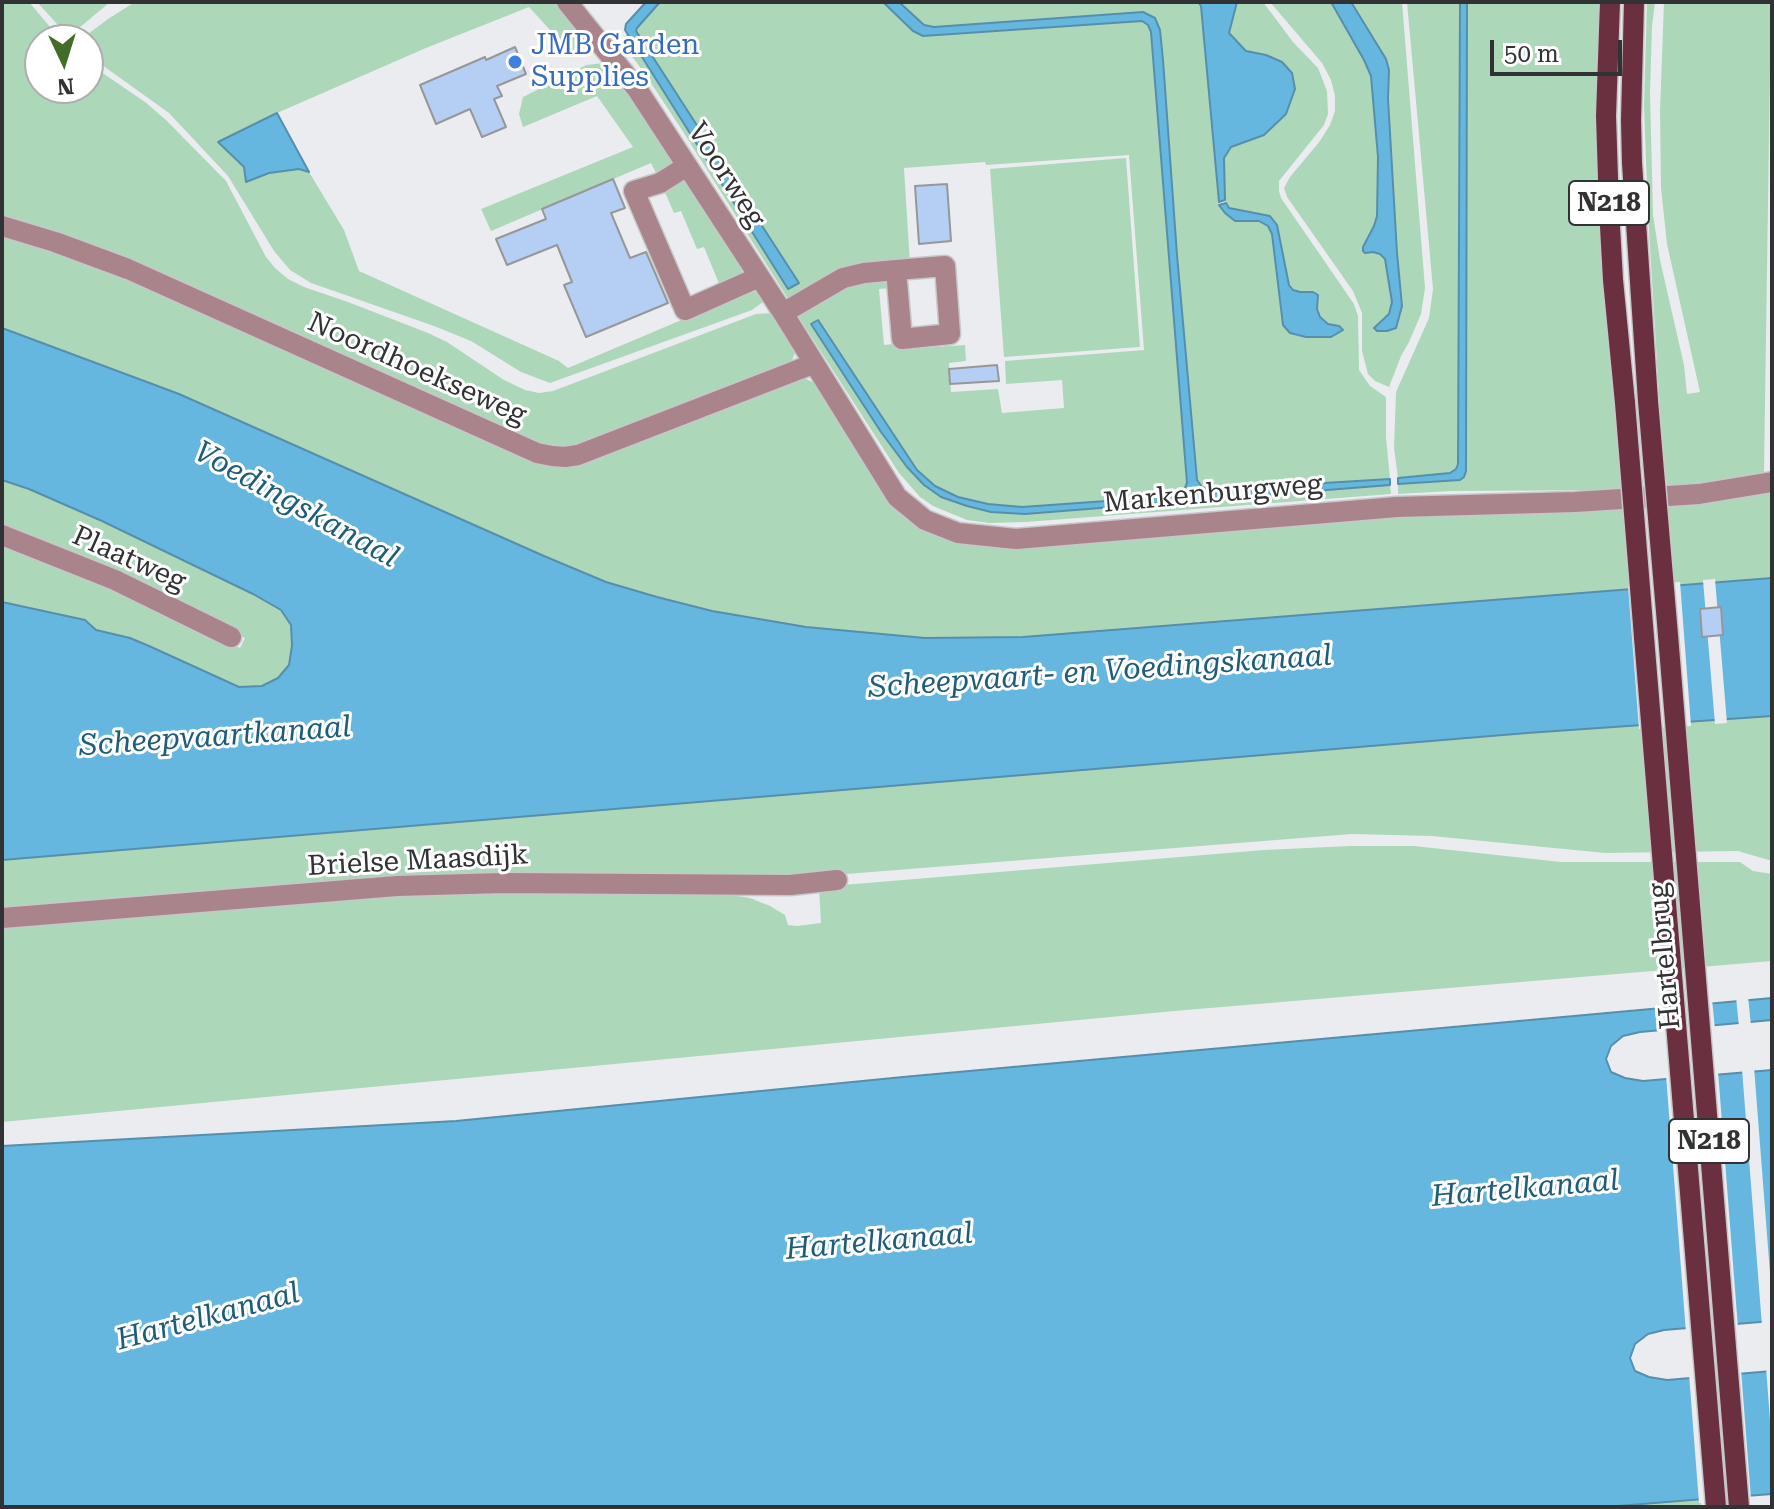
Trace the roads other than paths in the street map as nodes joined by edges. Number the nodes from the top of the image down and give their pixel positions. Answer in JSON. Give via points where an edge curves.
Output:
{"nodes":[{"id":1,"x":567,"y":2,"type":"edge"},
{"id":2,"x":1610,"y":2,"type":"edge"},
{"id":3,"x":1634,"y":2,"type":"edge"},
{"id":4,"x":687,"y":166,"type":"junction"},
{"id":5,"x":2,"y":226,"type":"edge"},
{"id":6,"x":896,"y":270,"type":"dead end"},
{"id":7,"x":759,"y":277,"type":"junction"},
{"id":8,"x":780,"y":308,"type":"junction"},
{"id":9,"x":813,"y":364,"type":"junction"},
{"id":10,"x":1772,"y":482,"type":"edge"},
{"id":11,"x":2,"y":535,"type":"edge"},
{"id":12,"x":231,"y":637,"type":"dead end"},
{"id":13,"x":837,"y":880,"type":"dead end"},
{"id":14,"x":2,"y":918,"type":"edge"},
{"id":15,"x":1716,"y":1507,"type":"edge"},
{"id":16,"x":1739,"y":1507,"type":"edge"}],
"edges":[{"from":1,"to":4,"type":"street","name":"Voorweg","via":[[637,89]]},
{"from":2,"to":15,"type":"main road","name":"Hartelbrug","number":"N218","bridge":true,"via":[[1606,116],[1613,280]]},
{"from":3,"to":16,"type":"main road","name":"Hartelbrug","number":"N218","bridge":true,"via":[[1632,163],[1648,401]]},
{"from":4,"to":7,"type":"street","name":"Voorweg"},
{"from":4,"to":7,"type":"street","via":[[634,191],[685,310]]},
{"from":5,"to":9,"type":"street","name":"Noordhoekseweg","via":[[128,269],[552,456],[578,455]]},
{"from":6,"to":8,"type":"street","via":[[843,278]]},
{"from":7,"to":8,"type":"street","name":"Voorweg"},
{"from":8,"to":9,"type":"street","name":"Markenburgweg"},
{"from":9,"to":10,"type":"street","name":"Markenburgweg","via":[[897,497],[925,520],[958,533],[1016,539],[1397,507],[1699,494]]},
{"from":11,"to":12,"type":"street","name":"Plaatweg","via":[[115,580]]},
{"from":13,"to":14,"type":"street","name":"Brielse Maasdijk","via":[[790,885],[397,886]]}]}
